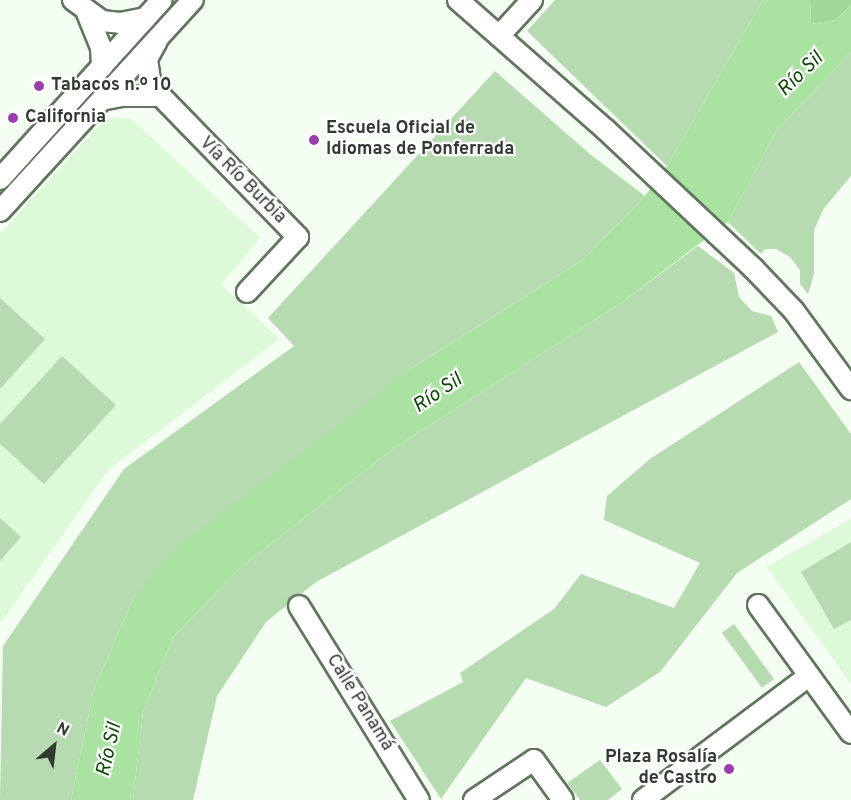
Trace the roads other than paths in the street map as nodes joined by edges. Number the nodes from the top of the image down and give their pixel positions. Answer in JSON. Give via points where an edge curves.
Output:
{"nodes":[{"id":1,"x":162,"y":0,"type":"edge"},
{"id":2,"x":193,"y":0,"type":"edge"},
{"id":3,"x":458,"y":0,"type":"edge"},
{"id":4,"x":532,"y":0,"type":"edge"},
{"id":5,"x":80,"y":7,"type":"edge"},
{"id":6,"x":146,"y":18,"type":"junction"},
{"id":7,"x":499,"y":36,"type":"junction"},
{"id":8,"x":157,"y":41,"type":"junction"},
{"id":9,"x":102,"y":67,"type":"junction"},
{"id":10,"x":161,"y":96,"type":"junction"},
{"id":11,"x":101,"y":100,"type":"junction"},
{"id":12,"x":0,"y":179,"type":"edge"},
{"id":13,"x":0,"y":211,"type":"edge"},
{"id":14,"x":247,"y":292,"type":"dead end"},
{"id":15,"x":851,"y":389,"type":"edge"},
{"id":16,"x":758,"y":605,"type":"dead end"},
{"id":17,"x":299,"y":606,"type":"dead end"},
{"id":18,"x":809,"y":676,"type":"junction"},
{"id":19,"x":851,"y":733,"type":"edge"},
{"id":20,"x":419,"y":800,"type":"edge"},
{"id":21,"x":474,"y":800,"type":"edge"},
{"id":22,"x":563,"y":800,"type":"edge"},
{"id":23,"x":643,"y":800,"type":"edge"}],
"edges":[{"from":1,"to":6,"type":"street"},
{"from":2,"to":8,"type":"street"},
{"from":3,"to":7,"type":"street"},
{"from":4,"to":7,"type":"street"},
{"from":5,"to":6,"type":"street","via":[[102,21],[120,23]]},
{"from":5,"to":9,"type":"street","via":[[101,47]]},
{"from":6,"to":9,"type":"street"},
{"from":7,"to":15,"type":"street","via":[[753,268],[794,311]]},
{"from":8,"to":10,"type":"street","name":"Vía Río Burbia","via":[[146,70],[151,86]]},
{"from":8,"to":11,"type":"street"},
{"from":9,"to":12,"type":"street"},
{"from":10,"to":11,"type":"street"},
{"from":10,"to":14,"type":"street","name":"Vía Río Burbia","via":[[298,237]]},
{"from":11,"to":13,"type":"street"},
{"from":16,"to":18,"type":"street"},
{"from":17,"to":20,"type":"street","name":"Calle Panamá"},
{"from":18,"to":19,"type":"street"},
{"from":18,"to":23,"type":"street"},
{"from":21,"to":22,"type":"street","via":[[534,760]]}]}
